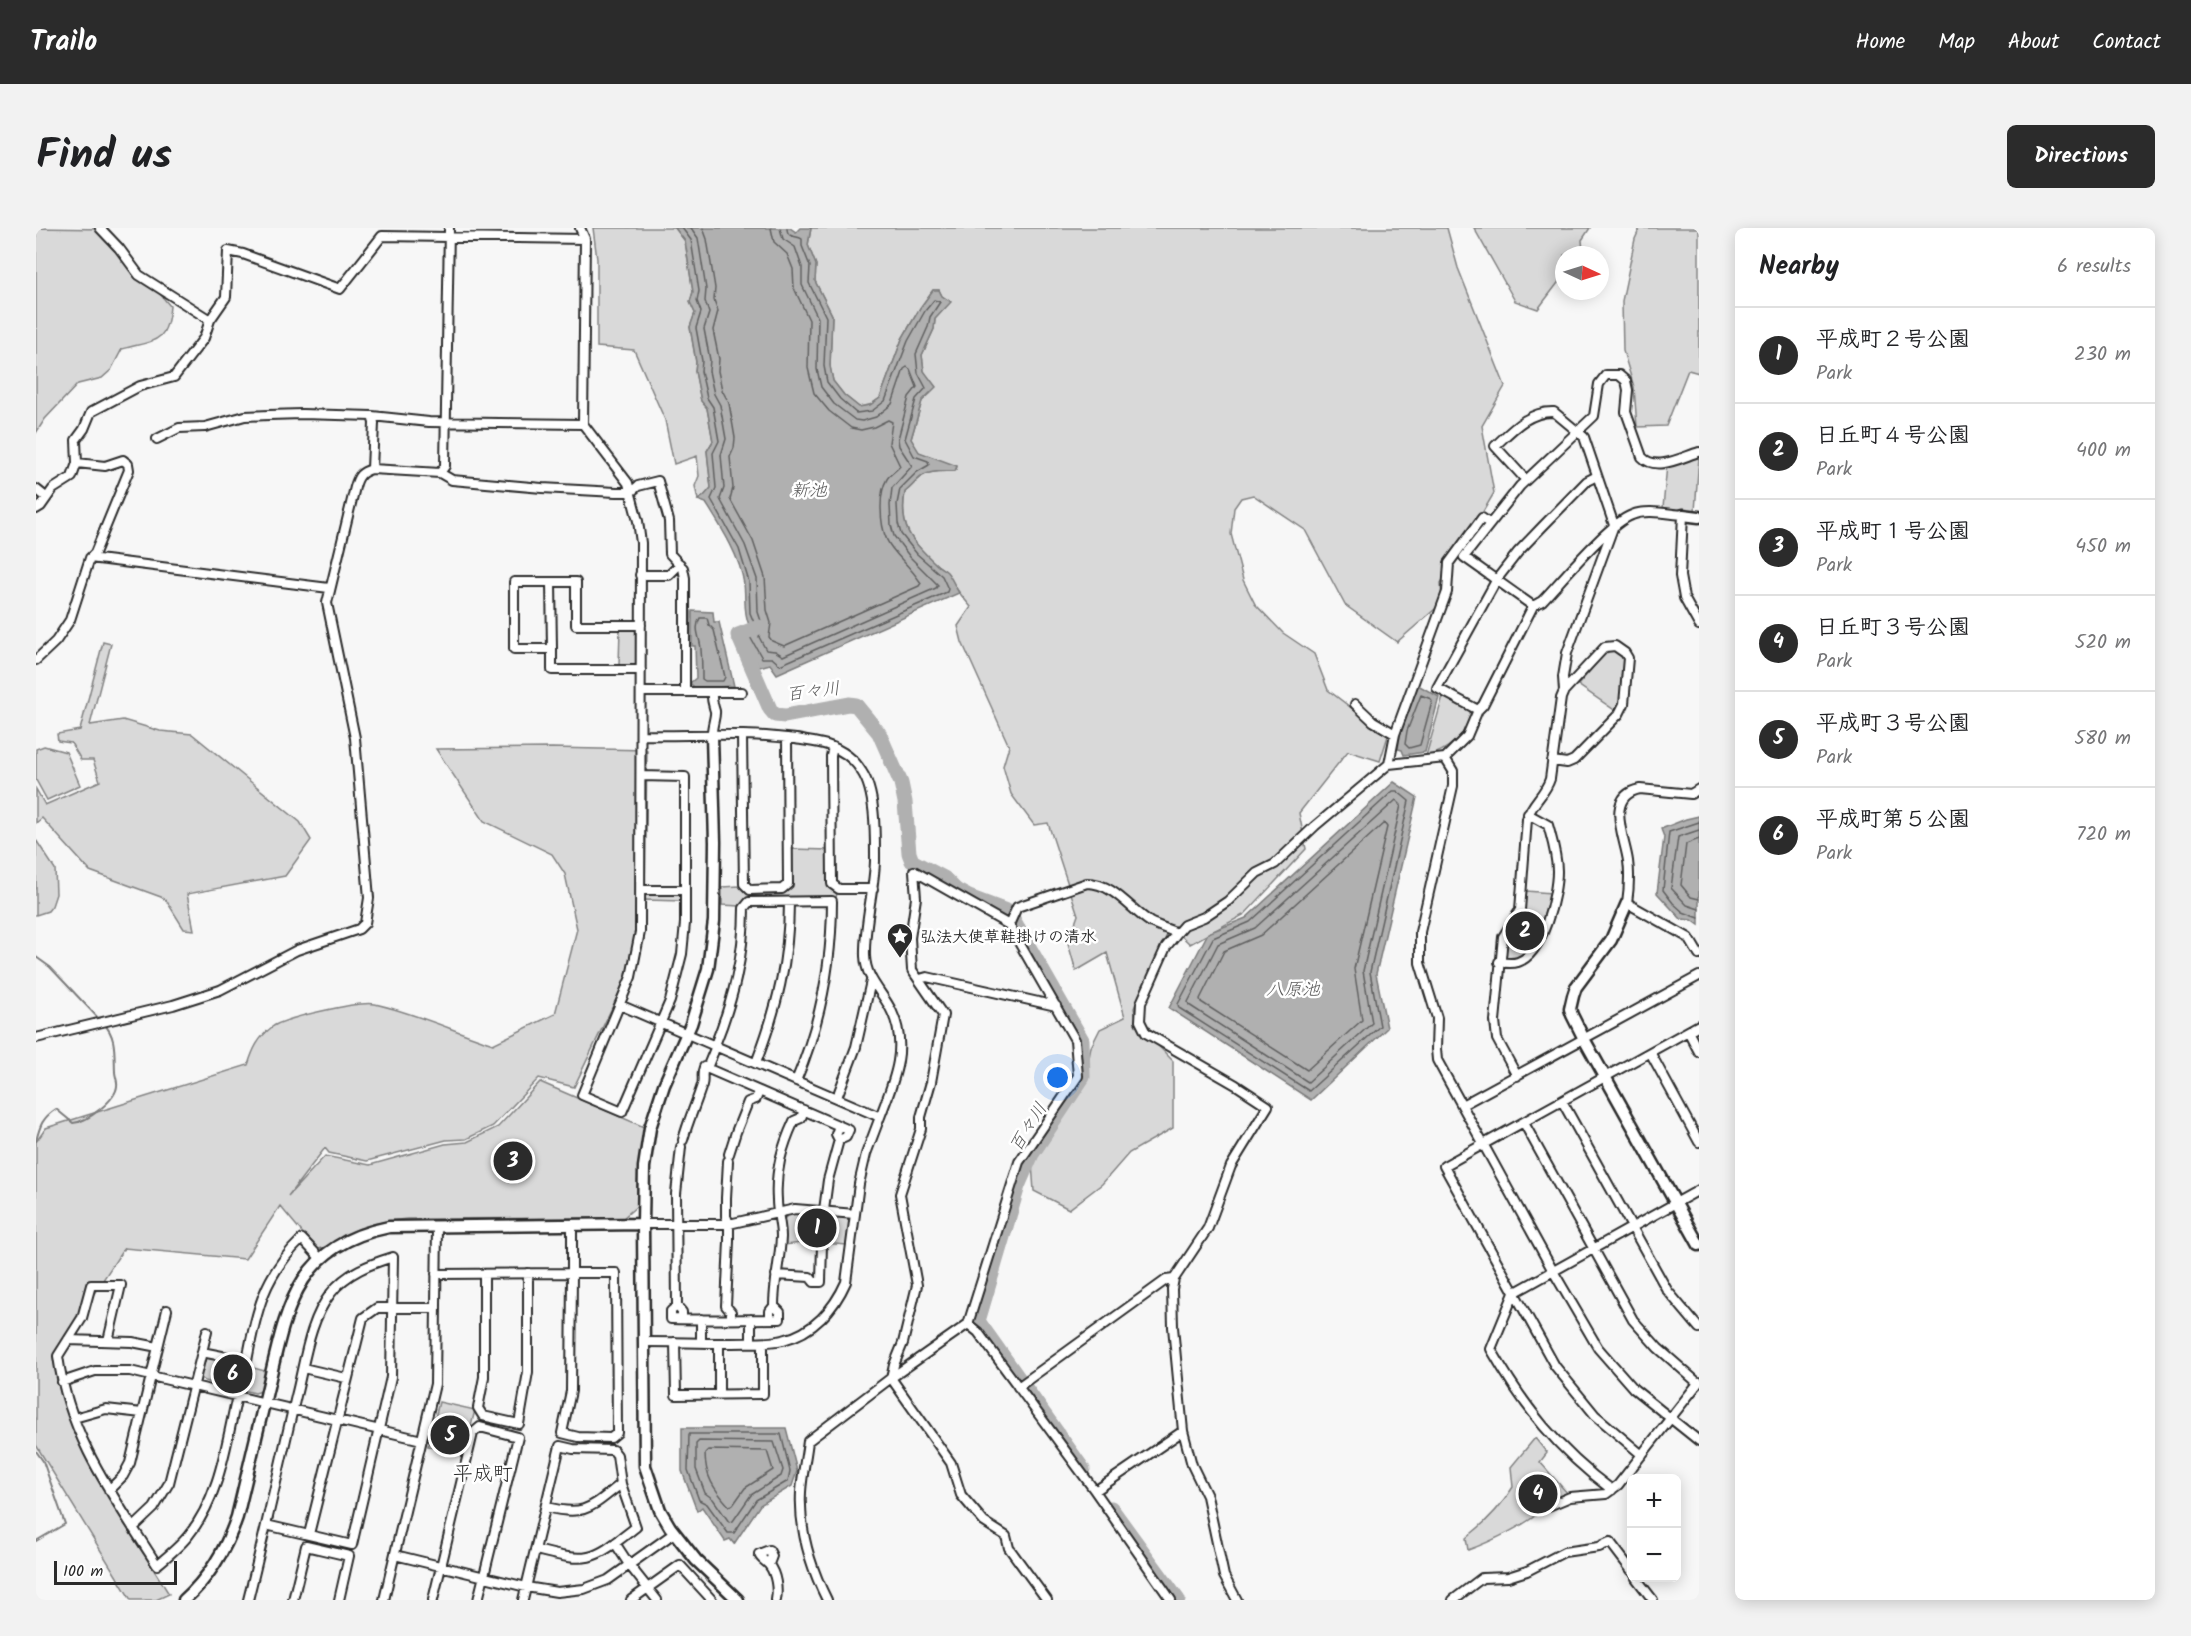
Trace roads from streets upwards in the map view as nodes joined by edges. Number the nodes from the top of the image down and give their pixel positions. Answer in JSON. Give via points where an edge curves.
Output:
{"nodes":[{"id":1,"x":100,"y":228,"type":"edge"},
{"id":2,"x":449,"y":228,"type":"edge"},
{"id":3,"x":580,"y":228,"type":"edge"},
{"id":4,"x":448,"y":237,"type":"junction"},
{"id":5,"x":585,"y":239,"type":"junction"},
{"id":6,"x":210,"y":320,"type":"junction"},
{"id":7,"x":372,"y":416,"type":"junction"},
{"id":8,"x":446,"y":422,"type":"junction"},
{"id":9,"x":583,"y":424,"type":"junction"},
{"id":10,"x":1578,"y":431,"type":"junction"},
{"id":11,"x":157,"y":439,"type":"dead end"},
{"id":12,"x":1699,"y":452,"type":"edge"},
{"id":13,"x":77,"y":463,"type":"junction"},
{"id":14,"x":372,"y":469,"type":"junction"},
{"id":15,"x":440,"y":473,"type":"junction"},
{"id":16,"x":1597,"y":476,"type":"junction"},
{"id":17,"x":1526,"y":480,"type":"junction"},
{"id":18,"x":36,"y":489,"type":"edge"},
{"id":19,"x":631,"y":492,"type":"junction"},
{"id":20,"x":46,"y":497,"type":"junction"},
{"id":21,"x":36,"y":509,"type":"edge"},
{"id":22,"x":1683,"y":515,"type":"junction"},
{"id":23,"x":1699,"y":516,"type":"edge"},
{"id":24,"x":1490,"y":524,"type":"junction"},
{"id":25,"x":1614,"y":525,"type":"junction"},
{"id":26,"x":90,"y":558,"type":"junction"},
{"id":27,"x":680,"y":564,"type":"junction"},
{"id":28,"x":640,"y":575,"type":"junction"},
{"id":29,"x":1497,"y":579,"type":"junction"},
{"id":30,"x":551,"y":582,"type":"junction"},
{"id":31,"x":329,"y":588,"type":"junction"},
{"id":32,"x":1533,"y":606,"type":"junction"},
{"id":33,"x":641,"y":625,"type":"junction"},
{"id":34,"x":1699,"y":625,"type":"edge"},
{"id":35,"x":552,"y":650,"type":"junction"},
{"id":36,"x":36,"y":660,"type":"edge"},
{"id":37,"x":641,"y":670,"type":"junction"},
{"id":38,"x":1564,"y":691,"type":"junction"},
{"id":39,"x":641,"y":692,"type":"junction"},
{"id":40,"x":685,"y":692,"type":"junction"},
{"id":41,"x":712,"y":692,"type":"junction"},
{"id":42,"x":742,"y":692,"type":"dead end"},
{"id":43,"x":1355,"y":704,"type":"dead end"},
{"id":44,"x":1478,"y":710,"type":"junction"},
{"id":45,"x":1395,"y":734,"type":"junction"},
{"id":46,"x":641,"y":735,"type":"junction"},
{"id":47,"x":712,"y":736,"type":"junction"},
{"id":48,"x":742,"y":736,"type":"junction"},
{"id":49,"x":787,"y":738,"type":"junction"},
{"id":50,"x":833,"y":747,"type":"junction"},
{"id":51,"x":1445,"y":758,"type":"junction"},
{"id":52,"x":1552,"y":761,"type":"junction"},
{"id":53,"x":1389,"y":764,"type":"junction"},
{"id":54,"x":641,"y":776,"type":"junction"},
{"id":55,"x":1699,"y":789,"type":"edge"},
{"id":56,"x":1528,"y":814,"type":"junction"},
{"id":57,"x":641,"y":890,"type":"junction"},
{"id":58,"x":685,"y":890,"type":"junction"},
{"id":59,"x":873,"y":890,"type":"junction"},
{"id":60,"x":789,"y":902,"type":"junction"},
{"id":61,"x":1627,"y":903,"type":"junction"},
{"id":62,"x":1009,"y":925,"type":"junction"},
{"id":63,"x":1177,"y":933,"type":"junction"},
{"id":64,"x":1699,"y":955,"type":"edge"},
{"id":65,"x":1499,"y":962,"type":"junction"},
{"id":66,"x":1699,"y":976,"type":"edge"},
{"id":67,"x":920,"y":979,"type":"junction"},
{"id":68,"x":871,"y":981,"type":"junction"},
{"id":69,"x":620,"y":1005,"type":"junction"},
{"id":70,"x":1056,"y":1006,"type":"junction"},
{"id":71,"x":661,"y":1022,"type":"junction"},
{"id":72,"x":1699,"y":1025,"type":"edge"},
{"id":73,"x":1688,"y":1031,"type":"junction"},
{"id":74,"x":687,"y":1033,"type":"junction"},
{"id":75,"x":36,"y":1038,"type":"edge"},
{"id":76,"x":1584,"y":1039,"type":"junction"},
{"id":77,"x":716,"y":1046,"type":"junction"},
{"id":78,"x":1650,"y":1052,"type":"junction"},
{"id":79,"x":1699,"y":1052,"type":"edge"},
{"id":80,"x":756,"y":1063,"type":"junction"},
{"id":81,"x":711,"y":1070,"type":"junction"},
{"id":82,"x":1517,"y":1076,"type":"junction"},
{"id":83,"x":1605,"y":1076,"type":"junction"},
{"id":84,"x":796,"y":1081,"type":"junction"},
{"id":85,"x":750,"y":1087,"type":"junction"},
{"id":86,"x":759,"y":1091,"type":"junction"},
{"id":87,"x":837,"y":1097,"type":"junction"},
{"id":88,"x":1562,"y":1101,"type":"junction"},
{"id":89,"x":748,"y":1102,"type":"junction"},
{"id":90,"x":1462,"y":1105,"type":"junction"},
{"id":91,"x":795,"y":1106,"type":"junction"},
{"id":92,"x":804,"y":1110,"type":"junction"},
{"id":93,"x":880,"y":1117,"type":"junction"},
{"id":94,"x":794,"y":1121,"type":"junction"},
{"id":95,"x":1524,"y":1123,"type":"junction"},
{"id":96,"x":1699,"y":1142,"type":"edge"},
{"id":97,"x":1484,"y":1144,"type":"junction"},
{"id":98,"x":1699,"y":1190,"type":"edge"},
{"id":99,"x":1675,"y":1203,"type":"junction"},
{"id":100,"x":824,"y":1210,"type":"junction"},
{"id":101,"x":778,"y":1212,"type":"junction"},
{"id":102,"x":855,"y":1214,"type":"junction"},
{"id":103,"x":572,"y":1224,"type":"junction"},
{"id":104,"x":643,"y":1224,"type":"junction"},
{"id":105,"x":676,"y":1224,"type":"junction"},
{"id":106,"x":729,"y":1224,"type":"junction"},
{"id":107,"x":437,"y":1226,"type":"junction"},
{"id":108,"x":1631,"y":1228,"type":"junction"},
{"id":109,"x":822,"y":1245,"type":"dead end"},
{"id":110,"x":1699,"y":1245,"type":"edge"},
{"id":111,"x":1593,"y":1248,"type":"junction"},
{"id":112,"x":321,"y":1259,"type":"junction"},
{"id":113,"x":1553,"y":1271,"type":"junction"},
{"id":114,"x":528,"y":1273,"type":"junction"},
{"id":115,"x":572,"y":1273,"type":"junction"},
{"id":116,"x":436,"y":1274,"type":"junction"},
{"id":117,"x":484,"y":1274,"type":"junction"},
{"id":118,"x":776,"y":1275,"type":"junction"},
{"id":119,"x":1174,"y":1278,"type":"junction"},
{"id":120,"x":1514,"y":1293,"type":"junction"},
{"id":121,"x":726,"y":1306,"type":"junction"},
{"id":122,"x":392,"y":1308,"type":"junction"},
{"id":123,"x":436,"y":1308,"type":"junction"},
{"id":124,"x":166,"y":1310,"type":"dead end"},
{"id":125,"x":701,"y":1319,"type":"junction"},
{"id":126,"x":731,"y":1319,"type":"junction"},
{"id":127,"x":751,"y":1319,"type":"junction"},
{"id":128,"x":721,"y":1320,"type":"junction"},
{"id":129,"x":968,"y":1324,"type":"junction"},
{"id":130,"x":1699,"y":1328,"type":"edge"},
{"id":131,"x":207,"y":1331,"type":"dead end"},
{"id":132,"x":68,"y":1340,"type":"junction"},
{"id":133,"x":108,"y":1341,"type":"junction"},
{"id":134,"x":645,"y":1342,"type":"junction"},
{"id":135,"x":675,"y":1342,"type":"junction"},
{"id":136,"x":701,"y":1342,"type":"junction"},
{"id":137,"x":751,"y":1342,"type":"junction"},
{"id":138,"x":719,"y":1343,"type":"junction"},
{"id":139,"x":763,"y":1343,"type":"junction"},
{"id":140,"x":158,"y":1347,"type":"junction"},
{"id":141,"x":202,"y":1352,"type":"junction"},
{"id":142,"x":303,"y":1368,"type":"junction"},
{"id":143,"x":151,"y":1376,"type":"junction"},
{"id":144,"x":346,"y":1378,"type":"junction"},
{"id":145,"x":891,"y":1378,"type":"junction"},
{"id":146,"x":62,"y":1382,"type":"junction"},
{"id":147,"x":1699,"y":1382,"type":"edge"},
{"id":148,"x":194,"y":1386,"type":"junction"},
{"id":149,"x":1018,"y":1387,"type":"junction"},
{"id":150,"x":719,"y":1394,"type":"junction"},
{"id":151,"x":237,"y":1396,"type":"junction"},
{"id":152,"x":264,"y":1402,"type":"junction"},
{"id":153,"x":293,"y":1410,"type":"junction"},
{"id":154,"x":142,"y":1413,"type":"junction"},
{"id":155,"x":74,"y":1418,"type":"junction"},
{"id":156,"x":1670,"y":1419,"type":"junction"},
{"id":157,"x":337,"y":1420,"type":"junction"},
{"id":158,"x":379,"y":1431,"type":"junction"},
{"id":159,"x":1183,"y":1431,"type":"junction"},
{"id":160,"x":422,"y":1440,"type":"junction"},
{"id":161,"x":1699,"y":1441,"type":"edge"},
{"id":162,"x":1642,"y":1455,"type":"junction"},
{"id":163,"x":621,"y":1484,"type":"junction"},
{"id":164,"x":109,"y":1490,"type":"junction"},
{"id":165,"x":1612,"y":1490,"type":"junction"},
{"id":166,"x":1095,"y":1491,"type":"junction"},
{"id":167,"x":546,"y":1507,"type":"junction"},
{"id":168,"x":1546,"y":1508,"type":"dead end"},
{"id":169,"x":266,"y":1525,"type":"junction"},
{"id":170,"x":133,"y":1528,"type":"junction"},
{"id":171,"x":674,"y":1533,"type":"junction"},
{"id":172,"x":309,"y":1534,"type":"junction"},
{"id":173,"x":615,"y":1543,"type":"junction"},
{"id":174,"x":536,"y":1550,"type":"junction"},
{"id":175,"x":395,"y":1555,"type":"junction"},
{"id":176,"x":769,"y":1564,"type":"dead end"},
{"id":177,"x":1627,"y":1564,"type":"edge"},
{"id":178,"x":630,"y":1566,"type":"junction"},
{"id":179,"x":441,"y":1567,"type":"junction"},
{"id":180,"x":483,"y":1577,"type":"junction"},
{"id":181,"x":1639,"y":1582,"type":"edge"},
{"id":182,"x":526,"y":1587,"type":"junction"},
{"id":183,"x":648,"y":1588,"type":"junction"},
{"id":184,"x":184,"y":1600,"type":"edge"},
{"id":185,"x":248,"y":1600,"type":"edge"},
{"id":186,"x":293,"y":1600,"type":"edge"},
{"id":187,"x":339,"y":1600,"type":"edge"},
{"id":188,"x":384,"y":1600,"type":"edge"},
{"id":189,"x":433,"y":1600,"type":"edge"},
{"id":190,"x":478,"y":1600,"type":"edge"},
{"id":191,"x":523,"y":1600,"type":"edge"},
{"id":192,"x":631,"y":1600,"type":"edge"},
{"id":193,"x":657,"y":1600,"type":"edge"},
{"id":194,"x":712,"y":1600,"type":"edge"},
{"id":195,"x":738,"y":1600,"type":"edge"},
{"id":196,"x":776,"y":1600,"type":"edge"},
{"id":197,"x":827,"y":1600,"type":"edge"},
{"id":198,"x":1047,"y":1600,"type":"edge"},
{"id":199,"x":1171,"y":1600,"type":"edge"},
{"id":200,"x":1237,"y":1600,"type":"edge"},
{"id":201,"x":1453,"y":1600,"type":"edge"},
{"id":202,"x":1653,"y":1600,"type":"edge"}],
"edges":[{"from":1,"to":6,"type":"street","via":[[139,275]]},
{"from":2,"to":4,"type":"street"},
{"from":3,"to":5,"type":"street"},
{"from":4,"to":5,"type":"street"},
{"from":4,"to":6,"type":"street","via":[[381,236],[340,289],[228,251],[226,297]]},
{"from":4,"to":8,"type":"street"},
{"from":5,"to":9,"type":"street"},
{"from":6,"to":13,"type":"street","via":[[204,338],[174,377],[140,386],[91,412],[76,440]]},
{"from":7,"to":8,"type":"street"},
{"from":7,"to":11,"type":"street","via":[[249,416],[205,427],[179,428]]},
{"from":7,"to":14,"type":"street"},
{"from":8,"to":9,"type":"street"},
{"from":8,"to":15,"type":"street","via":[[445,466]]},
{"from":9,"to":19,"type":"street"},
{"from":10,"to":12,"type":"street","via":[[1594,416],[1601,380],[1615,374],[1623,377],[1627,385],[1626,412],[1644,460],[1657,464]]},
{"from":10,"to":16,"type":"street","via":[[1584,437]]},
{"from":10,"to":17,"type":"street"},
{"from":10,"to":17,"type":"street","via":[[1558,414],[1548,412],[1523,420],[1495,446]]},
{"from":13,"to":20,"type":"street","via":[[72,477]]},
{"from":13,"to":26,"type":"street","via":[[105,466],[123,460],[129,470]]},
{"from":14,"to":15,"type":"street"},
{"from":14,"to":31,"type":"street","via":[[358,476]]},
{"from":15,"to":19,"type":"street","via":[[452,480]]},
{"from":16,"to":25,"type":"street"},
{"from":16,"to":29,"type":"street","via":[[1587,481],[1542,527]]},
{"from":17,"to":24,"type":"street"},
{"from":18,"to":20,"type":"street"},
{"from":19,"to":27,"type":"street","via":[[658,481],[669,521],[670,554]]},
{"from":19,"to":28,"type":"street","via":[[640,531]]},
{"from":20,"to":21,"type":"street"},
{"from":22,"to":23,"type":"street"},
{"from":22,"to":25,"type":"street","via":[[1637,513]]},
{"from":22,"to":34,"type":"street","via":[[1680,576],[1684,598]]},
{"from":24,"to":29,"type":"street","via":[[1464,557]]},
{"from":24,"to":45,"type":"street","via":[[1482,518],[1449,563],[1447,592]]},
{"from":25,"to":32,"type":"street"},
{"from":25,"to":38,"type":"street","via":[[1567,652]]},
{"from":26,"to":31,"type":"street"},
{"from":26,"to":36,"type":"street","via":[[70,620]]},
{"from":27,"to":28,"type":"street","via":[[669,575]]},
{"from":27,"to":40,"type":"street","via":[[685,578]]},
{"from":28,"to":33,"type":"street"},
{"from":29,"to":32,"type":"street"},
{"from":29,"to":44,"type":"street","via":[[1437,688]]},
{"from":30,"to":33,"type":"street","via":[[576,582],[576,625]]},
{"from":30,"to":35,"type":"street"},
{"from":30,"to":35,"type":"street","via":[[514,582],[514,649]]},
{"from":31,"to":75,"type":"street","via":[[327,603],[355,738],[369,898],[365,922],[359,929],[297,950],[220,990]]},
{"from":32,"to":44,"type":"street"},
{"from":33,"to":37,"type":"street"},
{"from":35,"to":37,"type":"street","via":[[552,670]]},
{"from":37,"to":39,"type":"street"},
{"from":38,"to":52,"type":"street"},
{"from":38,"to":52,"type":"street","via":[[1605,647],[1615,646],[1628,658],[1626,695],[1618,714],[1574,760]]},
{"from":39,"to":40,"type":"street"},
{"from":39,"to":46,"type":"street"},
{"from":40,"to":41,"type":"street"},
{"from":41,"to":42,"type":"street"},
{"from":41,"to":47,"type":"street"},
{"from":43,"to":45,"type":"street"},
{"from":44,"to":51,"type":"street","via":[[1467,736]]},
{"from":45,"to":53,"type":"street"},
{"from":46,"to":47,"type":"street"},
{"from":46,"to":54,"type":"street"},
{"from":47,"to":48,"type":"street"},
{"from":47,"to":74,"type":"street","via":[[712,938],[704,988]]},
{"from":48,"to":49,"type":"street"},
{"from":48,"to":49,"type":"street","via":[[744,884],[750,890],[782,889],[788,884]]},
{"from":49,"to":50,"type":"street"},
{"from":50,"to":59,"type":"street","via":[[855,762],[870,786]]},
{"from":50,"to":59,"type":"street","via":[[832,884],[839,889]]},
{"from":51,"to":53,"type":"street"},
{"from":51,"to":90,"type":"street","via":[[1453,771],[1453,786],[1420,932],[1419,955],[1437,1018],[1437,1060]]},
{"from":52,"to":56,"type":"street","via":[[1547,787]]},
{"from":53,"to":63,"type":"street","via":[[1275,864],[1257,873],[1222,905],[1184,925]]},
{"from":54,"to":57,"type":"street"},
{"from":54,"to":58,"type":"street","via":[[685,777]]},
{"from":55,"to":61,"type":"street","via":[[1691,794],[1640,789],[1624,797],[1618,809],[1628,861]]},
{"from":56,"to":65,"type":"street","via":[[1520,910],[1503,937]]},
{"from":56,"to":65,"type":"street","via":[[1548,825],[1556,860],[1555,894],[1534,948],[1520,961]]},
{"from":57,"to":58,"type":"street"},
{"from":57,"to":69,"type":"street","via":[[638,944]]},
{"from":58,"to":71,"type":"street","via":[[682,954]]},
{"from":59,"to":68,"type":"street","via":[[865,953]]},
{"from":60,"to":77,"type":"street","via":[[749,902],[744,908],[739,972]]},
{"from":60,"to":80,"type":"street","via":[[780,993]]},
{"from":60,"to":84,"type":"street","via":[[832,901],[824,996]]},
{"from":61,"to":64,"type":"street","via":[[1689,938]]},
{"from":61,"to":76,"type":"street","via":[[1611,940],[1573,996],[1570,1010]]},
{"from":62,"to":63,"type":"street","via":[[1017,907],[1096,883],[1126,900],[1150,921]]},
{"from":62,"to":67,"type":"street","via":[[914,871],[916,898],[910,938],[912,970]]},
{"from":62,"to":70,"type":"street"},
{"from":63,"to":119,"type":"street","via":[[1166,947],[1141,1003],[1140,1022],[1146,1033],[1268,1106],[1231,1166],[1208,1228]]},
{"from":65,"to":82,"type":"street","via":[[1495,1028]]},
{"from":66,"to":76,"type":"street"},
{"from":67,"to":70,"type":"street","via":[[927,977]]},
{"from":67,"to":145,"type":"street","via":[[943,1015],[921,1129],[900,1194],[917,1285]]},
{"from":68,"to":87,"type":"street","via":[[856,1047]]},
{"from":68,"to":93,"type":"street","via":[[893,1013],[900,1044],[898,1069]]},
{"from":69,"to":71,"type":"street"},
{"from":69,"to":71,"type":"street","via":[[582,1095],[622,1112]]},
{"from":70,"to":129,"type":"street","via":[[1075,1040],[1078,1076],[1019,1162]]},
{"from":71,"to":74,"type":"street"},
{"from":72,"to":73,"type":"street"},
{"from":73,"to":78,"type":"street"},
{"from":73,"to":79,"type":"street"},
{"from":74,"to":77,"type":"street"},
{"from":74,"to":104,"type":"street","via":[[650,1128],[644,1167]]},
{"from":76,"to":82,"type":"street"},
{"from":76,"to":83,"type":"street"},
{"from":77,"to":80,"type":"street"},
{"from":77,"to":81,"type":"street"},
{"from":78,"to":83,"type":"street"},
{"from":78,"to":96,"type":"street"},
{"from":80,"to":84,"type":"street"},
{"from":81,"to":85,"type":"street"},
{"from":81,"to":105,"type":"street","via":[[704,1067],[703,1082],[682,1143]]},
{"from":82,"to":90,"type":"street"},
{"from":83,"to":88,"type":"street"},
{"from":83,"to":99,"type":"street"},
{"from":84,"to":87,"type":"street"},
{"from":85,"to":86,"type":"street"},
{"from":85,"to":89,"type":"street"},
{"from":86,"to":89,"type":"street","via":[[756,1099]]},
{"from":86,"to":91,"type":"street"},
{"from":87,"to":93,"type":"street"},
{"from":88,"to":95,"type":"street"},
{"from":88,"to":108,"type":"street"},
{"from":89,"to":106,"type":"street","via":[[729,1158]]},
{"from":90,"to":97,"type":"street"},
{"from":91,"to":92,"type":"street"},
{"from":91,"to":94,"type":"street","via":[[791,1114]]},
{"from":92,"to":94,"type":"street","via":[[801,1118]]},
{"from":92,"to":100,"type":"street","via":[[849,1130],[839,1140]]},
{"from":93,"to":102,"type":"street","via":[[866,1154]]},
{"from":94,"to":101,"type":"street","via":[[777,1169]]},
{"from":95,"to":97,"type":"street"},
{"from":95,"to":111,"type":"street"},
{"from":97,"to":113,"type":"street"},
{"from":97,"to":120,"type":"street","via":[[1444,1166]]},
{"from":98,"to":99,"type":"street"},
{"from":99,"to":108,"type":"street"},
{"from":99,"to":110,"type":"street"},
{"from":100,"to":101,"type":"street"},
{"from":100,"to":102,"type":"street"},
{"from":101,"to":106,"type":"street"},
{"from":101,"to":118,"type":"street","via":[[781,1235]]},
{"from":102,"to":139,"type":"street","via":[[846,1282],[840,1296],[809,1329],[784,1340]]},
{"from":103,"to":104,"type":"street"},
{"from":103,"to":107,"type":"street"},
{"from":103,"to":115,"type":"street"},
{"from":104,"to":105,"type":"street"},
{"from":104,"to":134,"type":"street"},
{"from":105,"to":106,"type":"street"},
{"from":105,"to":125,"type":"street","via":[[676,1305],[671,1318]]},
{"from":106,"to":121,"type":"street"},
{"from":107,"to":112,"type":"street","via":[[389,1227],[369,1232]]},
{"from":107,"to":116,"type":"street"},
{"from":108,"to":111,"type":"street"},
{"from":108,"to":130,"type":"street","via":[[1667,1290]]},
{"from":109,"to":118,"type":"street","via":[[821,1282],[811,1281],[810,1277]]},
{"from":111,"to":113,"type":"street"},
{"from":111,"to":147,"type":"street","via":[[1639,1328]]},
{"from":112,"to":141,"type":"street","via":[[302,1239],[280,1264],[260,1303],[247,1361]]},
{"from":112,"to":152,"type":"street","via":[[300,1284],[288,1307]]},
{"from":113,"to":120,"type":"street"},
{"from":113,"to":156,"type":"street","via":[[1605,1357],[1634,1389]]},
{"from":114,"to":115,"type":"street"},
{"from":114,"to":117,"type":"street"},
{"from":114,"to":117,"type":"street","via":[[528,1372],[519,1424],[483,1416],[478,1408],[484,1377]]},
{"from":115,"to":115,"type":"street","via":[[571,1391],[562,1433],[611,1438],[617,1433],[616,1273]]},
{"from":116,"to":117,"type":"street"},
{"from":116,"to":123,"type":"street"},
{"from":118,"to":127,"type":"street","via":[[770,1319]]},
{"from":119,"to":149,"type":"street"},
{"from":119,"to":159,"type":"street","via":[[1173,1327]]},
{"from":120,"to":162,"type":"street","via":[[1568,1384],[1602,1422]]},
{"from":120,"to":165,"type":"street","via":[[1491,1348],[1545,1429]]},
{"from":121,"to":126,"type":"street"},
{"from":121,"to":128,"type":"street","via":[[721,1311]]},
{"from":122,"to":123,"type":"street"},
{"from":122,"to":142,"type":"street","via":[[393,1257],[361,1269],[334,1288],[315,1319]]},
{"from":122,"to":144,"type":"street","via":[[374,1310],[363,1318]]},
{"from":122,"to":158,"type":"street","via":[[391,1377]]},
{"from":123,"to":160,"type":"street","via":[[436,1377]]},
{"from":124,"to":140,"type":"street"},
{"from":125,"to":128,"type":"street"},
{"from":125,"to":136,"type":"street"},
{"from":126,"to":127,"type":"street"},
{"from":126,"to":128,"type":"street"},
{"from":127,"to":137,"type":"street"},
{"from":129,"to":145,"type":"street"},
{"from":129,"to":149,"type":"street"},
{"from":131,"to":141,"type":"street"},
{"from":132,"to":133,"type":"street"},
{"from":132,"to":133,"type":"street","via":[[82,1318],[91,1286],[120,1285]]},
{"from":132,"to":146,"type":"street","via":[[58,1356]]},
{"from":133,"to":140,"type":"street"},
{"from":134,"to":135,"type":"street"},
{"from":134,"to":171,"type":"street","via":[[645,1466],[660,1510]]},
{"from":135,"to":136,"type":"street"},
{"from":135,"to":150,"type":"street","via":[[676,1395]]},
{"from":136,"to":138,"type":"street"},
{"from":137,"to":138,"type":"street"},
{"from":137,"to":139,"type":"street"},
{"from":138,"to":150,"type":"street"},
{"from":139,"to":150,"type":"street","via":[[763,1394]]},
{"from":140,"to":143,"type":"street"},
{"from":141,"to":148,"type":"street"},
{"from":142,"to":144,"type":"street"},
{"from":142,"to":153,"type":"street"},
{"from":143,"to":146,"type":"street","via":[[107,1370]]},
{"from":143,"to":148,"type":"street"},
{"from":143,"to":154,"type":"street"},
{"from":144,"to":157,"type":"street"},
{"from":145,"to":197,"type":"street","via":[[808,1441],[801,1491],[803,1531],[813,1570]]},
{"from":145,"to":198,"type":"street","via":[[951,1464],[961,1495],[984,1522],[1006,1536],[1009,1548]]},
{"from":146,"to":155,"type":"street"},
{"from":147,"to":156,"type":"street"},
{"from":148,"to":151,"type":"street"},
{"from":148,"to":170,"type":"street","via":[[169,1484],[154,1508]]},
{"from":149,"to":166,"type":"street"},
{"from":151,"to":152,"type":"street"},
{"from":151,"to":170,"type":"street","via":[[215,1486],[188,1536],[157,1565]]},
{"from":152,"to":153,"type":"street"},
{"from":152,"to":184,"type":"street","via":[[229,1538],[207,1576]]},
{"from":153,"to":157,"type":"street"},
{"from":153,"to":169,"type":"street"},
{"from":154,"to":155,"type":"street","via":[[106,1409]]},
{"from":154,"to":164,"type":"street","via":[[130,1463]]},
{"from":155,"to":164,"type":"street","via":[[80,1438]]},
{"from":156,"to":161,"type":"street"},
{"from":156,"to":162,"type":"street"},
{"from":157,"to":158,"type":"street"},
{"from":157,"to":172,"type":"street"},
{"from":158,"to":160,"type":"street"},
{"from":158,"to":172,"type":"street","via":[[352,1545]]},
{"from":159,"to":166,"type":"street"},
{"from":159,"to":200,"type":"street","via":[[1192,1465],[1207,1496],[1224,1575]]},
{"from":160,"to":175,"type":"street"},
{"from":162,"to":165,"type":"street"},
{"from":163,"to":167,"type":"street","via":[[585,1510],[570,1512]]},
{"from":163,"to":167,"type":"street","via":[[613,1450],[560,1446]]},
{"from":163,"to":173,"type":"street","via":[[636,1527]]},
{"from":164,"to":170,"type":"street"},
{"from":165,"to":168,"type":"street","via":[[1570,1497]]},
{"from":166,"to":199,"type":"street"},
{"from":167,"to":174,"type":"street"},
{"from":169,"to":172,"type":"street"},
{"from":169,"to":185,"type":"street"},
{"from":171,"to":178,"type":"street"},
{"from":171,"to":195,"type":"street"},
{"from":173,"to":174,"type":"street","via":[[582,1559]]},
{"from":173,"to":178,"type":"street"},
{"from":174,"to":182,"type":"street"},
{"from":175,"to":179,"type":"street"},
{"from":175,"to":188,"type":"street"},
{"from":176,"to":196,"type":"street","via":[[778,1589]]},
{"from":177,"to":201,"type":"street","via":[[1610,1542],[1563,1552],[1508,1577],[1482,1578]]},
{"from":178,"to":182,"type":"street","via":[[584,1589],[557,1592]]},
{"from":178,"to":183,"type":"street"},
{"from":179,"to":180,"type":"street"},
{"from":179,"to":180,"type":"street","via":[[472,1433],[480,1427],[518,1437]]},
{"from":179,"to":189,"type":"street"},
{"from":180,"to":182,"type":"street"},
{"from":180,"to":190,"type":"street"},
{"from":181,"to":202,"type":"street"},
{"from":182,"to":191,"type":"street"},
{"from":183,"to":192,"type":"street"},
{"from":183,"to":193,"type":"street"},
{"from":183,"to":194,"type":"street","via":[[680,1565]]},
{"from":186,"to":187,"type":"street","via":[[306,1546],[349,1556]]}]}
